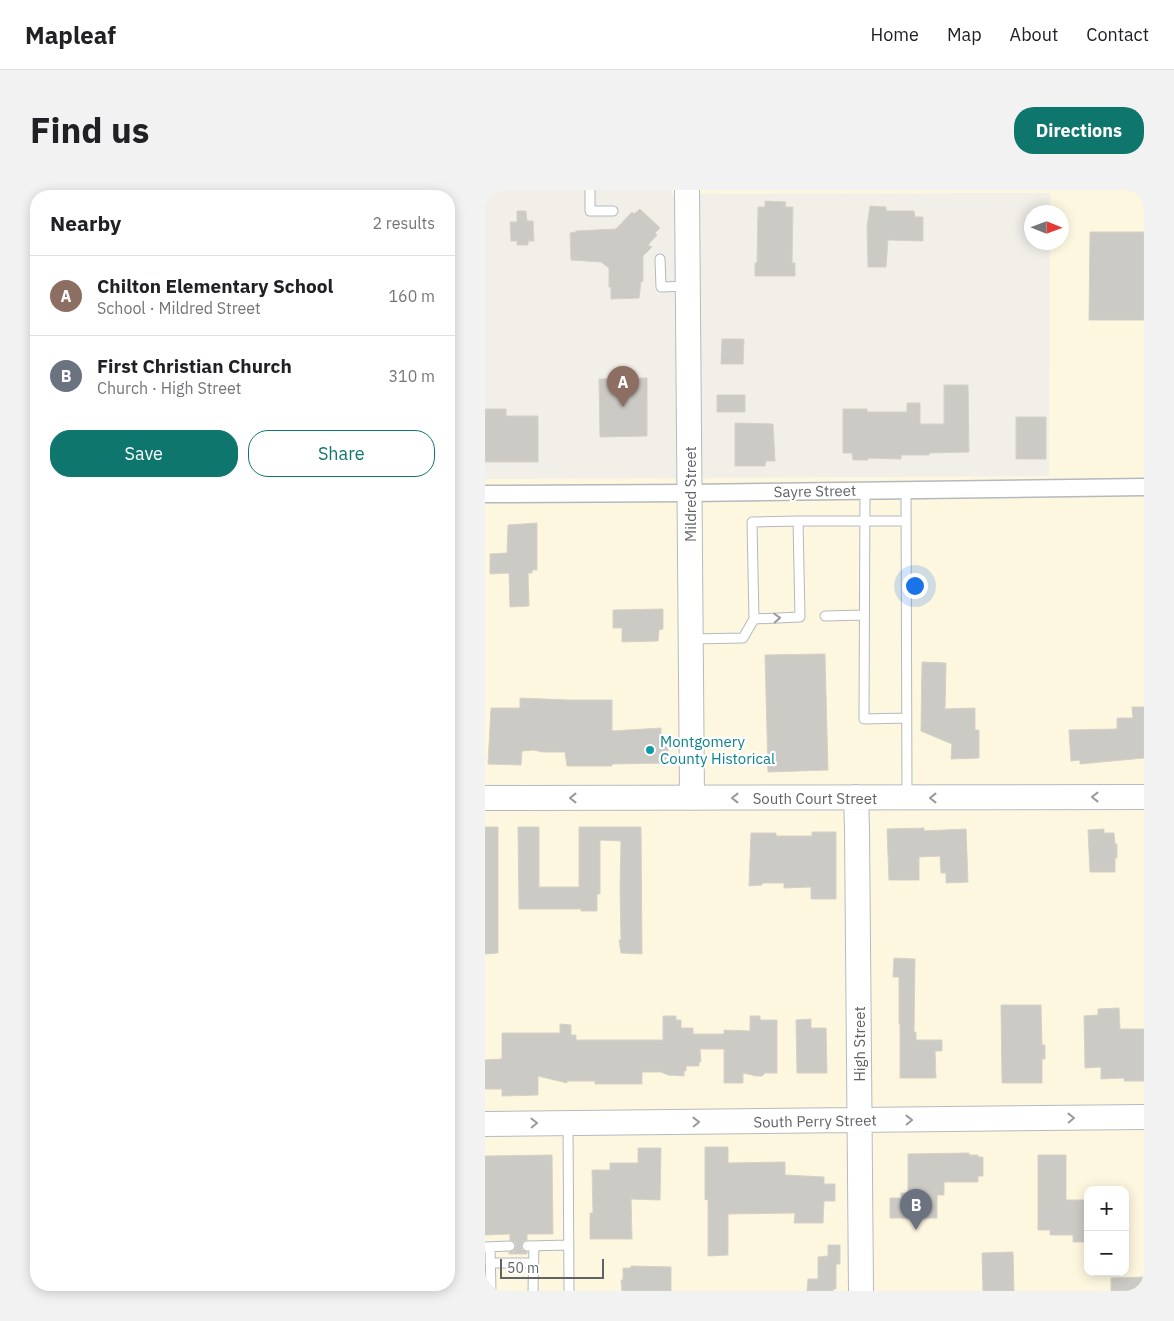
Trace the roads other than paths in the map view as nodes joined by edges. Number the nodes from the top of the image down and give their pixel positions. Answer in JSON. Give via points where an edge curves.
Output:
{"nodes":[{"id":1,"x":590,"y":190,"type":"edge"},
{"id":2,"x":687,"y":190,"type":"edge"},
{"id":3,"x":613,"y":211,"type":"dead end"},
{"id":4,"x":660,"y":259,"type":"dead end"},
{"id":5,"x":688,"y":286,"type":"junction"},
{"id":6,"x":1144,"y":487,"type":"edge"},
{"id":7,"x":906,"y":490,"type":"junction"},
{"id":8,"x":865,"y":491,"type":"junction"},
{"id":9,"x":689,"y":493,"type":"junction"},
{"id":10,"x":485,"y":494,"type":"edge"},
{"id":11,"x":798,"y":521,"type":"junction"},
{"id":12,"x":865,"y":521,"type":"junction"},
{"id":13,"x":905,"y":521,"type":"junction"},
{"id":14,"x":864,"y":615,"type":"junction"},
{"id":15,"x":825,"y":616,"type":"dead end"},
{"id":16,"x":754,"y":619,"type":"junction"},
{"id":17,"x":691,"y":638,"type":"junction"},
{"id":18,"x":905,"y":718,"type":"junction"},
{"id":19,"x":856,"y":797,"type":"junction"},
{"id":20,"x":1144,"y":797,"type":"edge"},
{"id":21,"x":485,"y":798,"type":"edge"},
{"id":22,"x":692,"y":798,"type":"junction"},
{"id":23,"x":907,"y":798,"type":"junction"},
{"id":24,"x":1144,"y":1117,"type":"edge"},
{"id":25,"x":860,"y":1120,"type":"junction"},
{"id":26,"x":567,"y":1123,"type":"junction"},
{"id":27,"x":485,"y":1124,"type":"edge"},
{"id":28,"x":569,"y":1245,"type":"junction"},
{"id":29,"x":510,"y":1246,"type":"dead end"},
{"id":30,"x":488,"y":1247,"type":"edge"},
{"id":31,"x":490,"y":1263,"type":"junction"},
{"id":32,"x":533,"y":1263,"type":"junction"},
{"id":33,"x":491,"y":1291,"type":"edge"},
{"id":34,"x":533,"y":1291,"type":"edge"},
{"id":35,"x":569,"y":1291,"type":"edge"},
{"id":36,"x":861,"y":1291,"type":"edge"}],
"edges":[{"from":1,"to":3,"type":"lane","via":[[590,211]]},
{"from":2,"to":5,"type":"main road","name":"Mildred Street"},
{"from":4,"to":5,"type":"lane","via":[[661,287]]},
{"from":5,"to":9,"type":"main road","name":"Mildred Street"},
{"from":6,"to":7,"type":"street","name":"Sayre Street"},
{"from":7,"to":8,"type":"street","name":"Sayre Street"},
{"from":7,"to":13,"type":"lane"},
{"from":8,"to":9,"type":"street","name":"Sayre Street"},
{"from":8,"to":12,"type":"lane"},
{"from":9,"to":10,"type":"street","name":"Sayre Street"},
{"from":9,"to":17,"type":"main road","name":"Mildred Street"},
{"from":11,"to":12,"type":"lane"},
{"from":16,"to":11,"type":"lane","one_way":true,"via":[[800,617]]},
{"from":11,"to":16,"type":"lane","via":[[752,522]]},
{"from":12,"to":13,"type":"lane"},
{"from":12,"to":14,"type":"lane"},
{"from":13,"to":18,"type":"lane"},
{"from":14,"to":15,"type":"lane"},
{"from":14,"to":18,"type":"lane","via":[[864,719]]},
{"from":16,"to":17,"type":"lane","via":[[743,638]]},
{"from":17,"to":22,"type":"main road","name":"Mildred Street"},
{"from":18,"to":23,"type":"lane"},
{"from":19,"to":22,"type":"main road","name":"South Court Street","one_way":true},
{"from":19,"to":23,"type":"main road","name":"South Court Street"},
{"from":19,"to":25,"type":"main road","name":"High Street"},
{"from":20,"to":23,"type":"main road","name":"South Court Street","one_way":true},
{"from":22,"to":21,"type":"main road","name":"South Court Street","one_way":true},
{"from":25,"to":24,"type":"main road","name":"South Perry Street","one_way":true},
{"from":26,"to":25,"type":"main road","name":"South Perry Street","one_way":true},
{"from":25,"to":36,"type":"main road","name":"High Street"},
{"from":27,"to":26,"type":"main road","name":"South Perry Street","one_way":true},
{"from":26,"to":28,"type":"lane"},
{"from":28,"to":32,"type":"lane","via":[[530,1246]]},
{"from":28,"to":35,"type":"lane"},
{"from":29,"to":30,"type":"lane"},
{"from":30,"to":31,"type":"lane"},
{"from":31,"to":32,"type":"lane"},
{"from":31,"to":33,"type":"lane"},
{"from":32,"to":34,"type":"lane"}]}
